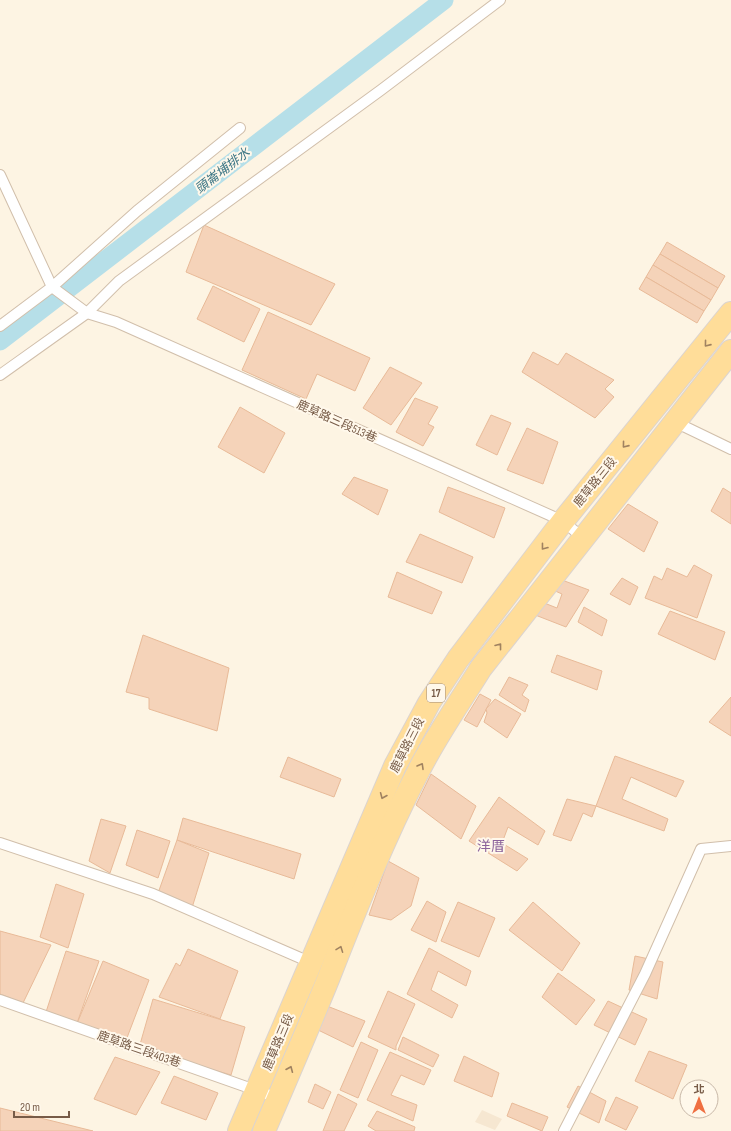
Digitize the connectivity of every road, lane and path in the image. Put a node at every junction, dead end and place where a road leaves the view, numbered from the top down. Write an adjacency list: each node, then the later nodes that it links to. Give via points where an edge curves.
1 (500, 0): 5 (lane, via 119,281)
2 (240, 128): 4 (lane, via 137,211)
3 (0, 175): 4 (lane)
4 (52, 287): 5 (lane, 鹿草路三段513巷); 7 (lane)
5 (87, 313): 9 (lane); 12 (lane, 鹿草路三段513巷, via 116,322)
6 (731, 313): 12 (main road, 鹿草路三段 / 17, one-way to 12)
7 (0, 326)
8 (731, 351): 10 (main road, 鹿草路三段 / 17)
9 (0, 375)
10 (675, 422): 11 (lane); 13 (main road, 鹿草路三段 / 17)
11 (731, 448)
12 (563, 521): 13 (lane, 鹿草路三段513巷); 14 (main road, 鹿草路三段 / 17, one-way to 14)
13 (583, 538): 15 (main road, 鹿草路三段 / 17, one-way to 13)
14 (458, 659): 15 (main road); 16 (main road, 鹿草路三段 / 17)
15 (481, 668): 17 (main road, 鹿草路三段 / 17)
16 (429, 703): 17 (main road); 20 (main road, 鹿草路三段 / 17, one-way to 20, via 395,766)
17 (452, 715): 23 (main road, 鹿草路三段 / 17, one-way to 17, via 386,839 418,771)
18 (0, 843): 20 (lane, via 152,894)
19 (731, 846): 26 (lane, via 701,849 645,974)
20 (312, 963): 22 (main road, 鹿草路三段 / 17)
21 (0, 1000): 22 (lane, 鹿草路三段403巷)
22 (257, 1090): 23 (lane, 鹿草路三段403巷); 24 (main road, 鹿草路三段 / 17)
23 (278, 1098): 25 (main road, 鹿草路三段 / 17)
24 (240, 1131)
25 (264, 1131)
26 (564, 1131)

